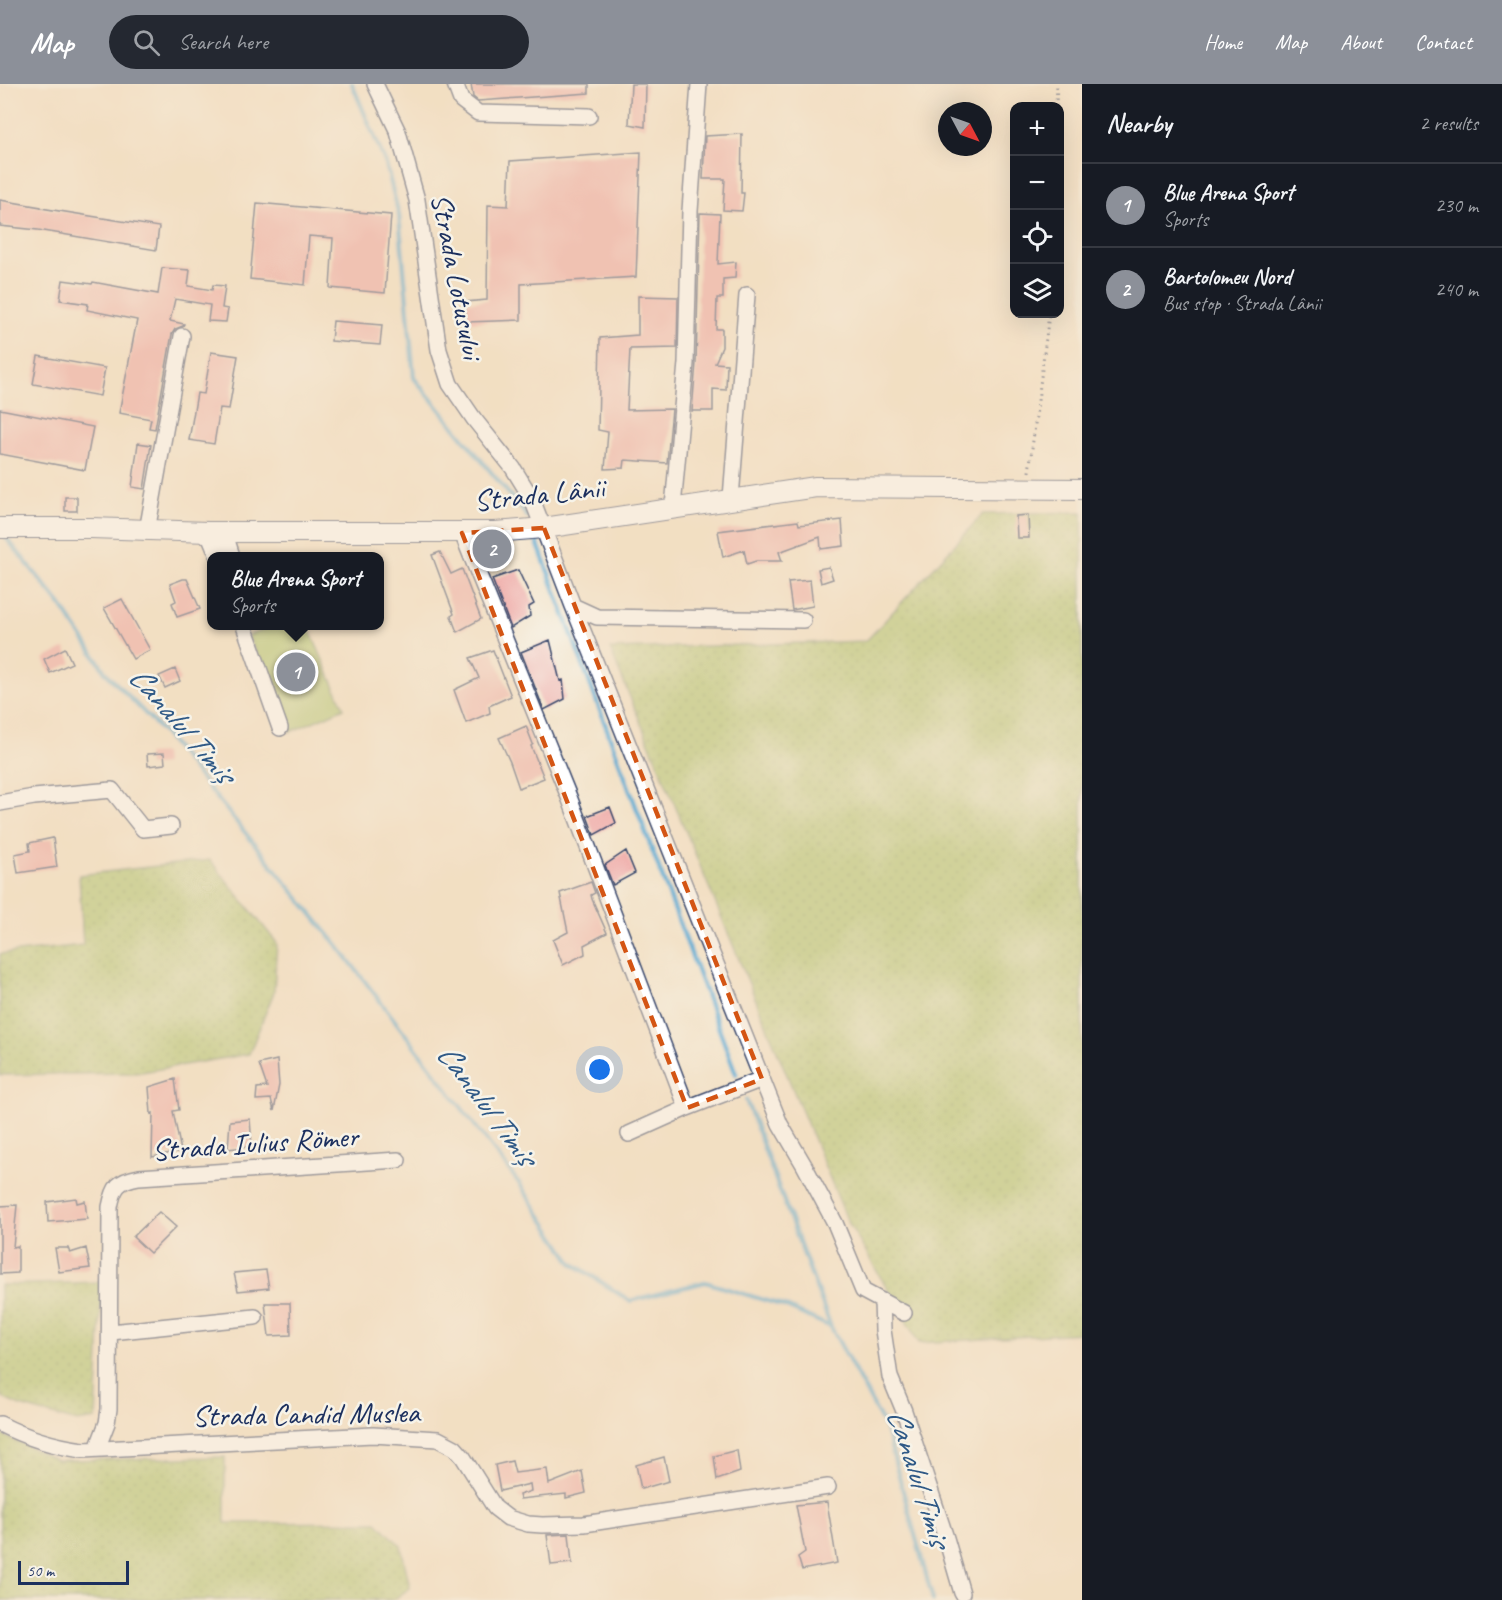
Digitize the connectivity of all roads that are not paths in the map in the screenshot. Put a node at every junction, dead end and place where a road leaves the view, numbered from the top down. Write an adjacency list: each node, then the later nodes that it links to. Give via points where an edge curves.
1 (375, 84): 11 (street, Strada Lotusului, via 398,132 417,200 439,350 450,384 513,468)
2 (455, 84): 4 (street, via 461,100 478,113)
3 (699, 84): 9 (street, via 690,211 686,363)
4 (589, 116)
5 (747, 296): 8 (street)
6 (182, 336): 12 (street)
7 (1082, 489): 8 (main road, Strada Lânii, via 816,487)
8 (731, 498): 9 (main road, Strada Lânii)
9 (673, 507): 11 (main road, Strada Lânii)
10 (0, 528): 12 (main road, Strada Lânii)
11 (544, 528): 14 (main road, Strada Lânii); 17 (street, Strada Lotusului)
12 (147, 531): 13 (main road, Strada Lânii)
13 (216, 531): 14 (main road, Strada Lânii); 15 (street); 16 (street)
14 (462, 533): 24 (street)
15 (218, 552)
16 (229, 552)
17 (573, 606): 18 (street, via 597,617); 23 (street, Strada Lotusului)
18 (803, 620)
19 (245, 630): 20 (street)
20 (280, 728)
21 (0, 803): 22 (street, via 112,790 143,829)
22 (171, 826)
23 (762, 1079): 24 (street); 27 (street, Strada Lotusului, via 780,1124 835,1223 862,1291)
24 (687, 1108): 25 (street)
25 (629, 1134)
26 (398, 1160): 30 (street, Strada Iulius Römer, via 124,1180 112,1195 110,1207)
27 (882, 1301): 28 (street, Strada Lotusului); 34 (street, via 890,1377)
28 (904, 1313)
29 (255, 1317): 30 (street)
30 (111, 1332): 32 (street, via 109,1409)
31 (0, 1424): 32 (street, Strada Candid Muslea, via 53,1446)
32 (97, 1449): 33 (street, Strada Candid Muslea, via 373,1435 438,1439 463,1457 495,1508 508,1518 542,1525 584,1524)
33 (828, 1487)
34 (962, 1593)

